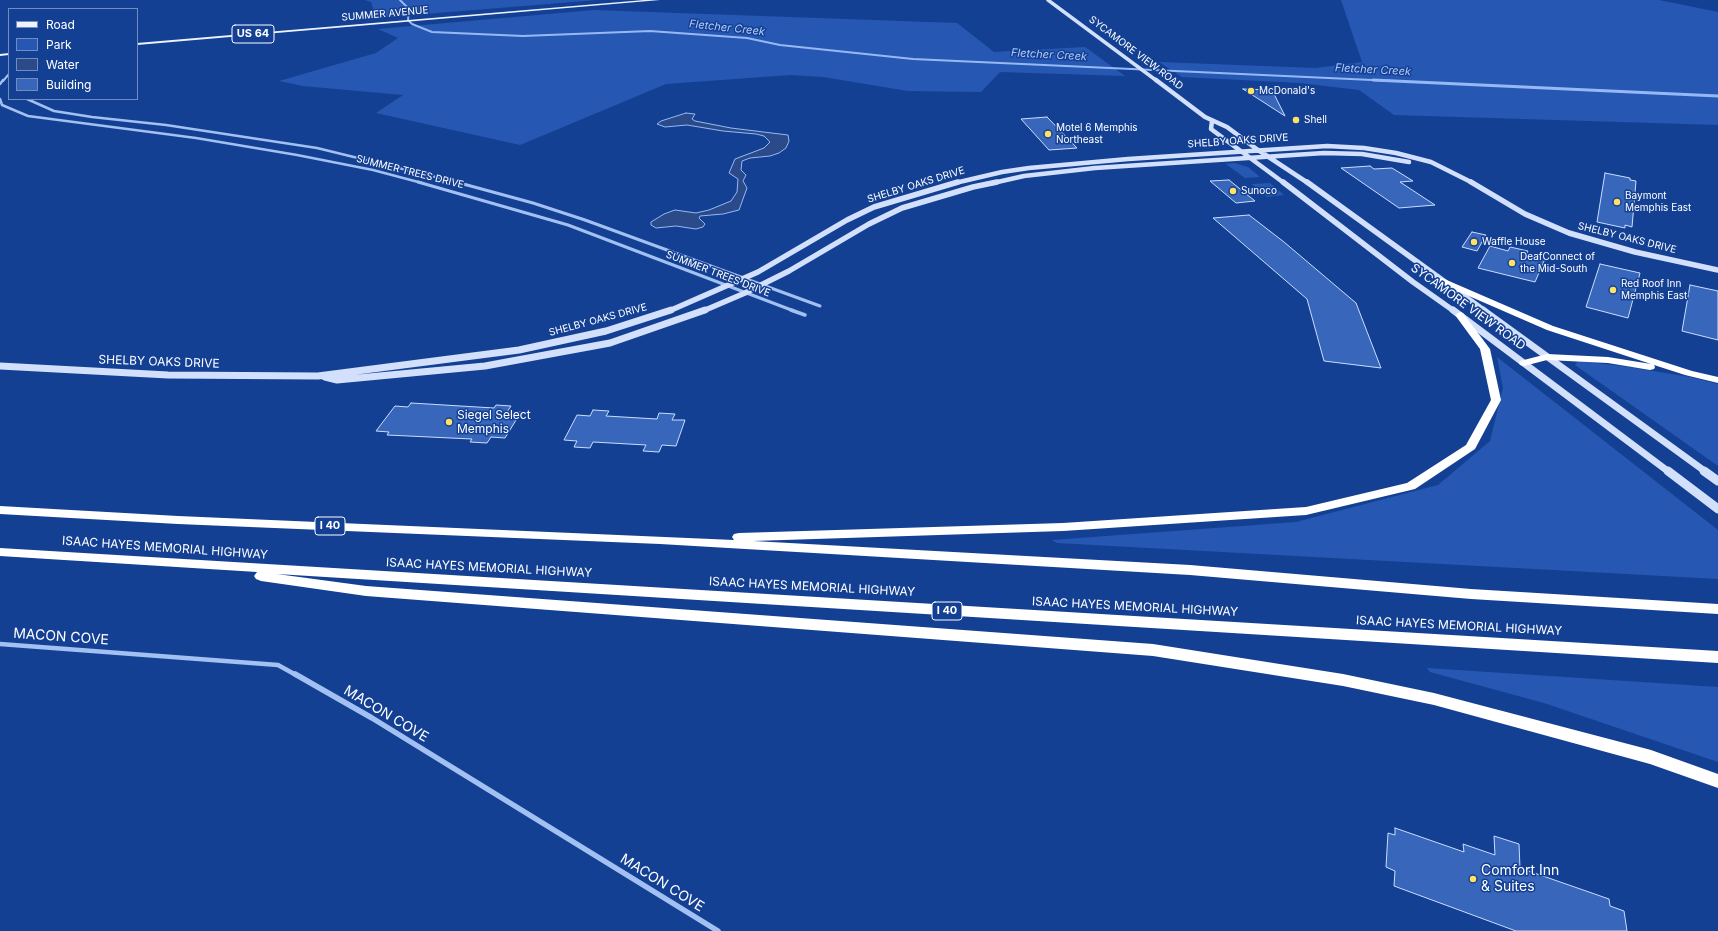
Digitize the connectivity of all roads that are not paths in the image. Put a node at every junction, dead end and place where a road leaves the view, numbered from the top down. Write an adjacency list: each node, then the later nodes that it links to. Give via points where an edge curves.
1 (658, 0): 3 (main road, SUMMER AVENUE / US 64)
2 (1048, 0): 8 (street, SYCAMORE VIEW ROAD)
3 (138, 44)
4 (8, 75): 5 (street)
5 (0, 84)
6 (0, 99): 10 (street, SUMMER TREES DRIVE, via 2,105 28,116)
7 (29, 100): 9 (street, SUMMER TREES DRIVE, via 54,110 92,118)
8 (1212, 121): 11 (street, SYCAMORE VIEW ROAD, via 1227,127); 12 (street, SYCAMORE VIEW ROAD, via 1211,129)
9 (144, 123): 10 (street); 17 (street, SUMMER TREES DRIVE, via 317,148 409,169 541,205)
10 (130, 128): 19 (street, SUMMER TREES DRIVE, via 297,155 436,186 568,225)
11 (1258, 150): 12 (street, SHELBY OAKS DRIVE); 13 (street, SYCAMORE VIEW ROAD); 15 (street, SHELBY OAKS DRIVE, via 1327,146 1364,148 1410,156)
12 (1241, 151): 14 (street, SYCAMORE VIEW ROAD); 17 (street, SHELBY OAKS DRIVE, via 1029,168 957,182 874,207)
13 (1269, 156): 14 (street, SHELBY OAKS DRIVE); 15 (street, SHELBY OAKS DRIVE, via 1362,154 1389,157); 18 (street, SYCAMORE VIEW ROAD)
14 (1250, 158): 20 (street, SHELBY OAKS DRIVE, via 1095,168 1024,176 973,187 902,208 860,229); 24 (street, SYCAMORE VIEW ROAD)
15 (1449, 171): 16 (street, SHELBY OAKS DRIVE, via 1525,214 1568,233 1626,250)
16 (1718, 270)
17 (744, 278): 19 (street, SHELBY OAKS DRIVE); 20 (street, SUMMER TREES DRIVE)
18 (1442, 280): 25 (street, SYCAMORE VIEW ROAD); 28 (highway, via 1550,328)
19 (726, 286): 21 (street, SUMMER TREES DRIVE); 29 (street, SHELBY OAKS DRIVE, via 663,313 627,325 518,350)
20 (762, 286): 21 (street, SHELBY OAKS DRIVE); 22 (street, SUMMER TREES DRIVE)
21 (745, 294): 23 (street, SUMMER TREES DRIVE); 29 (street, SHELBY OAKS DRIVE, via 638,334 576,350 485,366 414,374 337,380)
22 (820, 306)
23 (805, 315)
24 (1460, 315): 26 (street, SYCAMORE VIEW ROAD); 34 (highway, via 1486,349 1496,400 1471,448 1411,486 1306,511 1063,527)
25 (1547, 357): 26 (highway); 28 (highway, via 1608,360); 31 (street, SYCAMORE VIEW ROAD)
26 (1524, 363): 32 (street, SYCAMORE VIEW ROAD)
27 (0, 366): 29 (street, SHELBY OAKS DRIVE, via 168,375)
28 (1689, 373): 30 (highway)
29 (318, 376)
30 (1718, 380)
31 (1718, 481)
32 (1718, 508)
33 (0, 510): 34 (highway, I 40)
34 (660, 540): 37 (highway, I 40, via 1190,570 1470,594)
35 (0, 552): 36 (highway, ISAAC HAYES MEMORIAL HIGHWAY / I 40)
36 (177, 564): 39 (highway, ISAAC HAYES MEMORIAL HIGHWAY / I 40); 40 (highway, via 366,591 1153,650 1343,680 1434,699 1651,757)
37 (1718, 609)
38 (0, 644): 41 (street, MACON COVE, via 278,665 372,718)
39 (1718, 657)
40 (1718, 780)
41 (718, 931)

